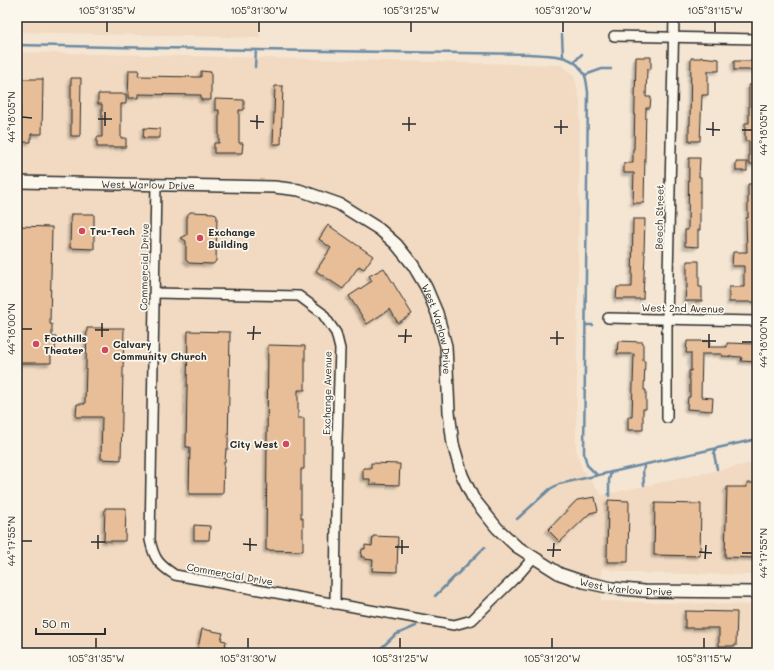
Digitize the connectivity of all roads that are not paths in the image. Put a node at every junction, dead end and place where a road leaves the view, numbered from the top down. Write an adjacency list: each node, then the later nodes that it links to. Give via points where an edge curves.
1 (674, 17): 3 (street, Beech Street)
2 (614, 36): 3 (street)
3 (674, 37): 4 (street); 9 (street, Beech Street)
4 (757, 39)
5 (17, 182): 6 (street, West Warlow Drive)
6 (156, 184): 7 (street, Commercial Drive); 12 (street, West Warlow Drive, via 299,190 339,204 373,225 396,244 413,265 437,313 446,346 453,444 462,475 473,498 497,528)
7 (155, 293): 14 (street, Commercial Drive, via 150,540 153,554 162,566 175,575); 14 (street, Exchange Avenue, via 299,296 322,313 336,333 340,350)
8 (608, 318): 9 (street, West 2nd Avenue)
9 (667, 319): 10 (street, West 2nd Avenue); 11 (street, Beech Street)
10 (757, 321)
11 (667, 418)
12 (533, 558): 13 (street, West Warlow Drive, via 560,574 612,588); 14 (street, Commercial Drive, via 472,620 454,625)
13 (757, 592)
14 (335, 604)

